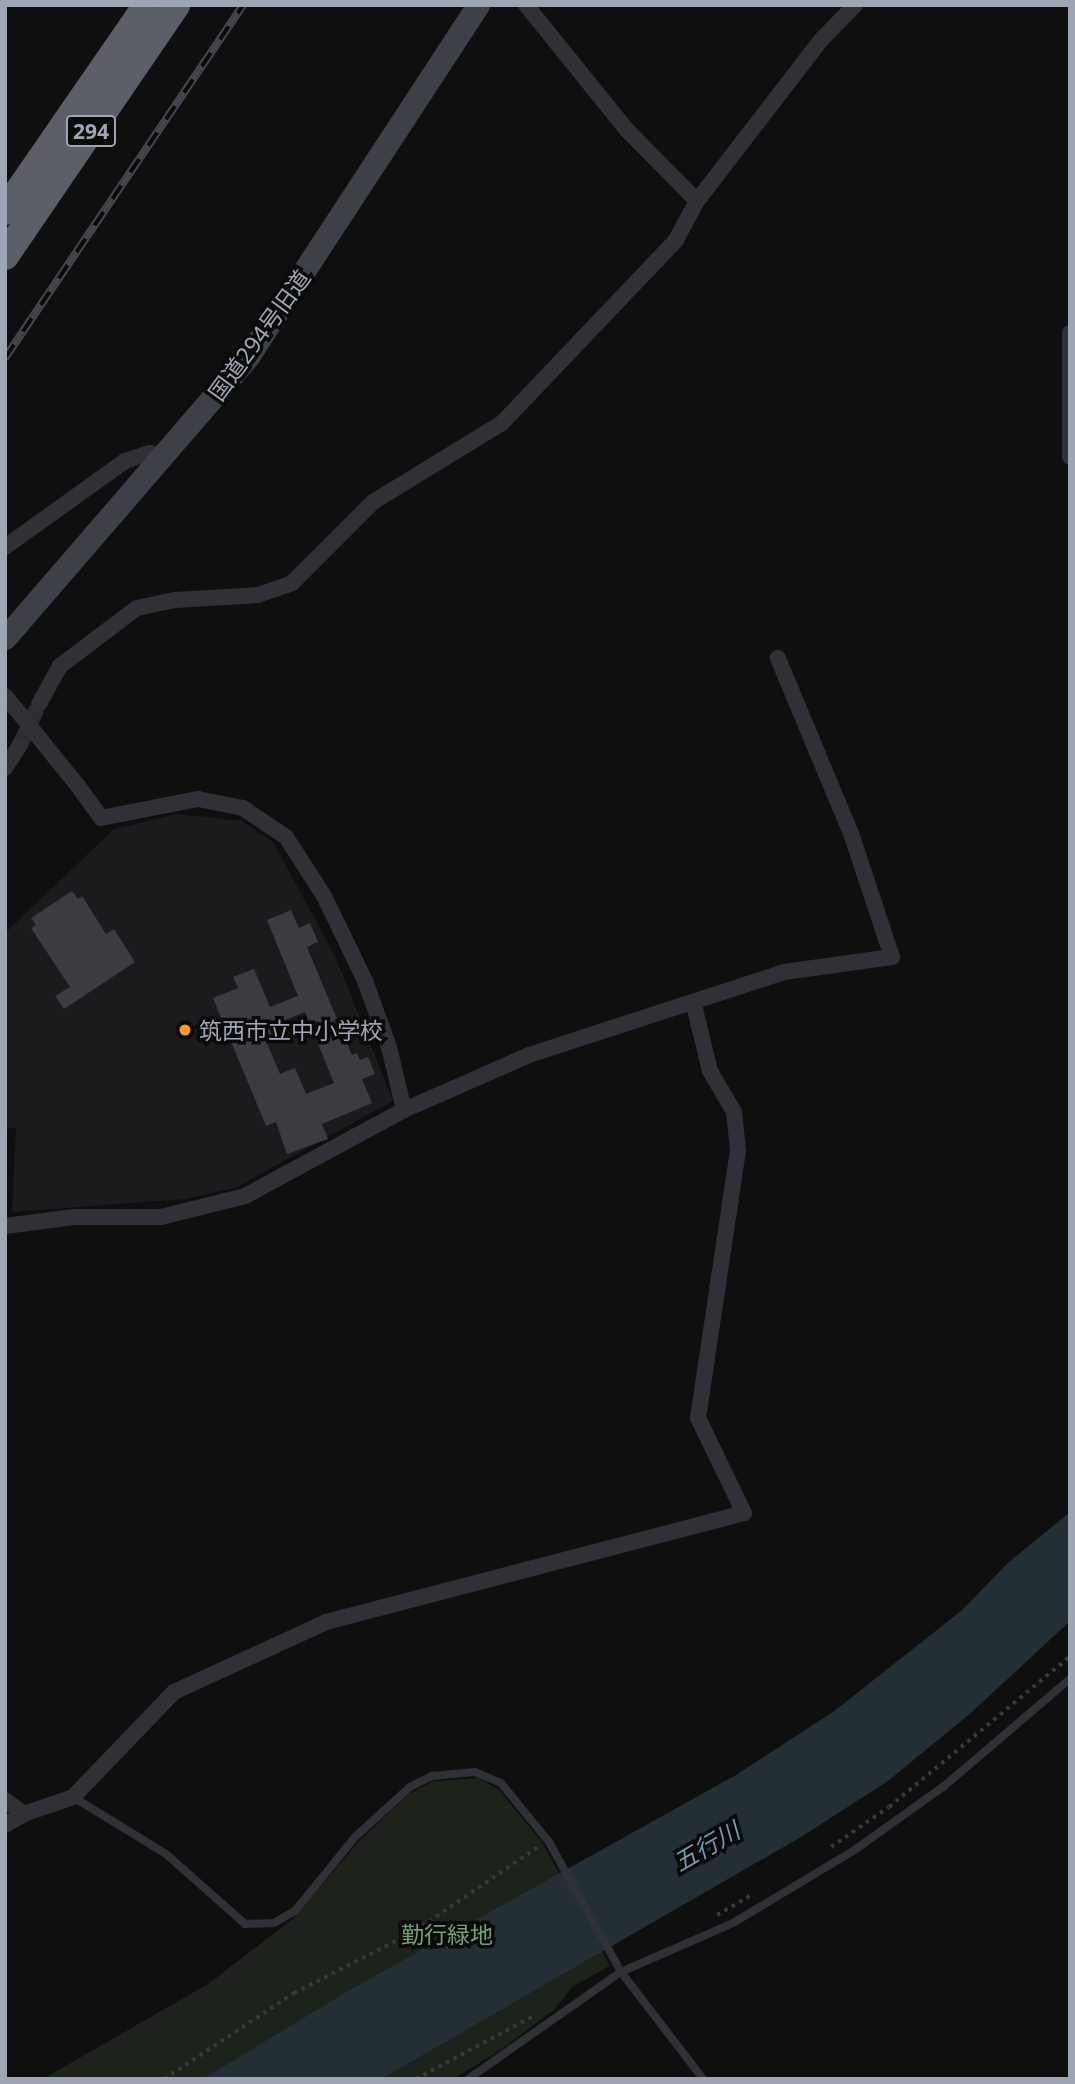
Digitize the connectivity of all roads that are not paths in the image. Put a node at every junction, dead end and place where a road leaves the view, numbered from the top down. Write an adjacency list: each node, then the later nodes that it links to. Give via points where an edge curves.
1 (146, 5): 7 (highway, 294)
2 (176, 5): 8 (highway, 294)
3 (478, 5): 10 (street, 国道294号旧道, via 292,294 242,365)
4 (526, 5): 6 (street, via 626,129)
5 (855, 5): 6 (street, via 821,40)
6 (697, 201): 16 (street, via 676,240 502,423 373,502 292,583 258,595 174,600 137,608 60,666)
7 (5, 211)
8 (5, 256)
9 (1070, 333): 11 (street)
10 (161, 456): 12 (street, via 150,453 125,461); 13 (street, 国道294号旧道)
11 (1070, 457)
12 (5, 547)
13 (5, 638)
14 (778, 658): 19 (street, via 852,836 891,957 784,972)
15 (5, 696): 20 (street, bridge, via 101,818 198,799 243,808 286,837 324,896 365,981 389,1047)
16 (39, 704)
17 (19, 745): 18 (street)
18 (5, 768)
19 (694, 1004): 20 (street, via 529,1055); 23 (street, via 710,1071 734,1112 737,1150 698,1418 744,1513 326,1622 174,1692)
20 (404, 1110): 21 (street, via 245,1196 161,1217 74,1217)
21 (5, 1226)
22 (1070, 1679): 27 (lane, via 943,1787 801,1885 733,1923)
23 (72, 1797): 25 (street); 27 (lane, via 166,1854 245,1924 274,1923 295,1911 386,1807 432,1776 475,1772 501,1783 550,1844)
24 (5, 1800): 25 (street)
25 (23, 1814): 26 (street)
26 (5, 1825)
27 (619, 1968): 28 (lane); 29 (lane)
28 (468, 2079)
29 (704, 2079)

